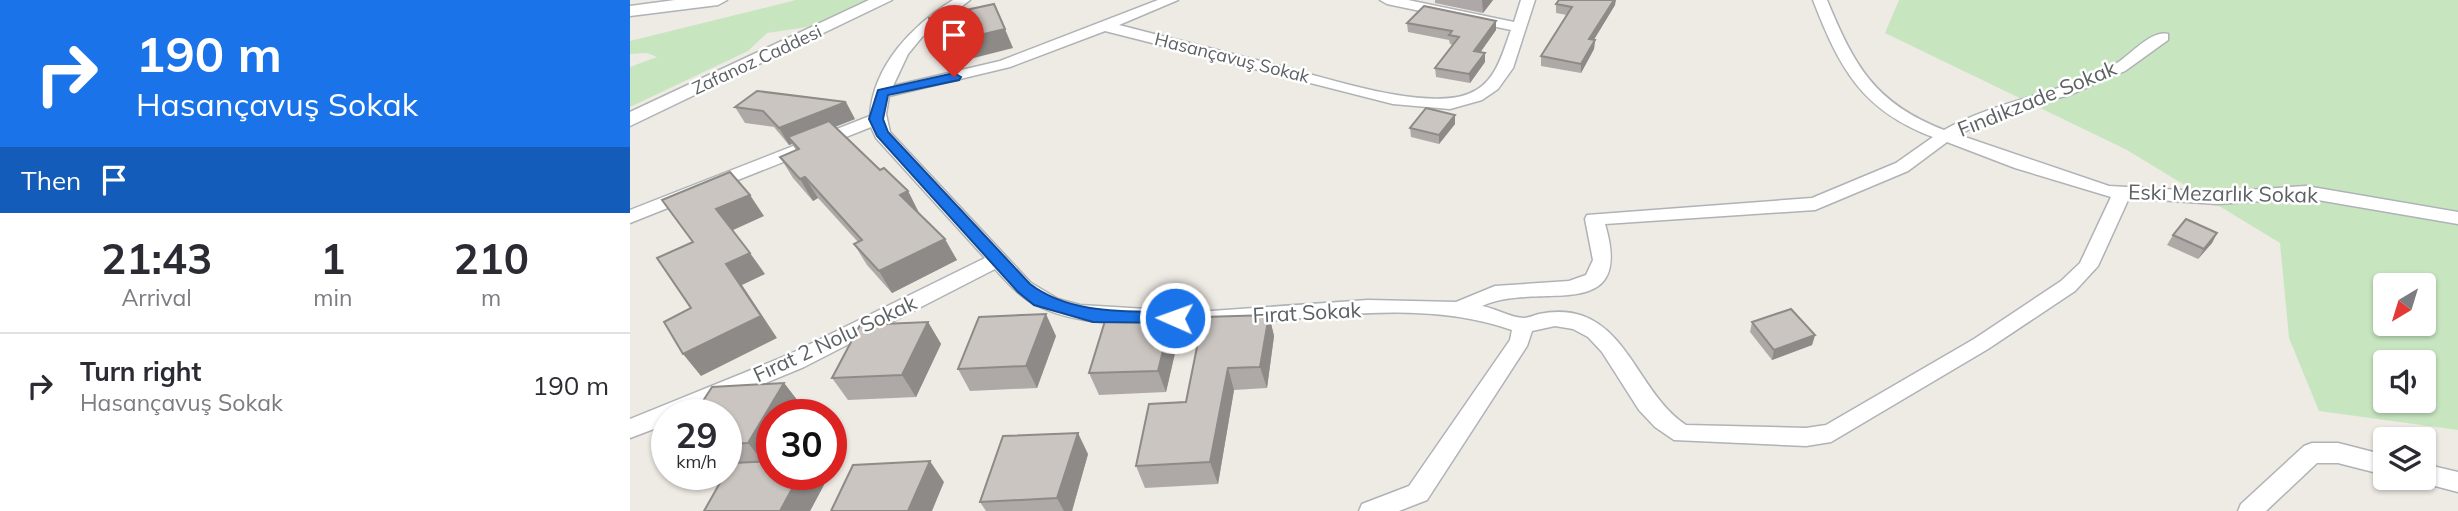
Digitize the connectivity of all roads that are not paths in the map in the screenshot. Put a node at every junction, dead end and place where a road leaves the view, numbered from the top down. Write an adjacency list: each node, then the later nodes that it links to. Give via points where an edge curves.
1 (718, 0): 8 (street)
2 (883, 0): 14 (street, Zafanoz Caddesi)
3 (963, 0): 12 (street, via 918,32 899,52)
4 (1171, 0): 9 (street)
5 (1387, 0): 10 (street)
6 (1528, 0): 10 (street, Hasançavuş Sokak)
7 (1820, 0): 15 (street, Eski Mezarlık Sokak, via 1846,60 1882,101 1920,128)
8 (630, 11)
9 (1104, 26): 10 (street, Hasançavuş Sokak, via 1393,99 1450,104 1492,86 1505,68); 12 (street, via 1005,64)
10 (1519, 27)
11 (2163, 37): 15 (street, Fındıkzade Sokak, via 2120,68 2064,92 1976,119)
12 (882, 93): 13 (street)
13 (876, 119): 17 (street); 19 (street, Fırat Sokak, via 881,134)
14 (630, 120)
15 (1945, 136): 16 (street, Eski Mezarlık Sokak, via 2021,164); 20 (street, via 1902,167 1815,204 1594,219 1603,257 1593,281 1572,289 1491,294)
16 (2122, 192): 18 (street, Eski Mezarlık Sokak, via 2217,198 2305,192); 21 (street, via 2088,266 2068,286 1981,344 1830,433 1806,437 1682,434 1664,425 1641,399 1597,330 1580,321 1555,319)
17 (630, 217)
18 (2458, 218)
19 (998, 259): 20 (street, Fırat Sokak, via 1040,301 1093,316 1203,319 1319,310); 22 (street, Fırat 2 Nolu Sokak, via 796,361)
20 (1455, 311): 21 (street, Fırat Sokak, via 1503,316)
21 (1522, 326): 26 (street, via 1520,341)
22 (630, 429)
23 (2373, 462): 28 (street, via 2338,453 2312,453)
24 (2436, 477): 25 (street)
25 (2458, 482)
26 (1422, 505): 27 (street)
27 (1371, 511)
28 (2250, 511)

